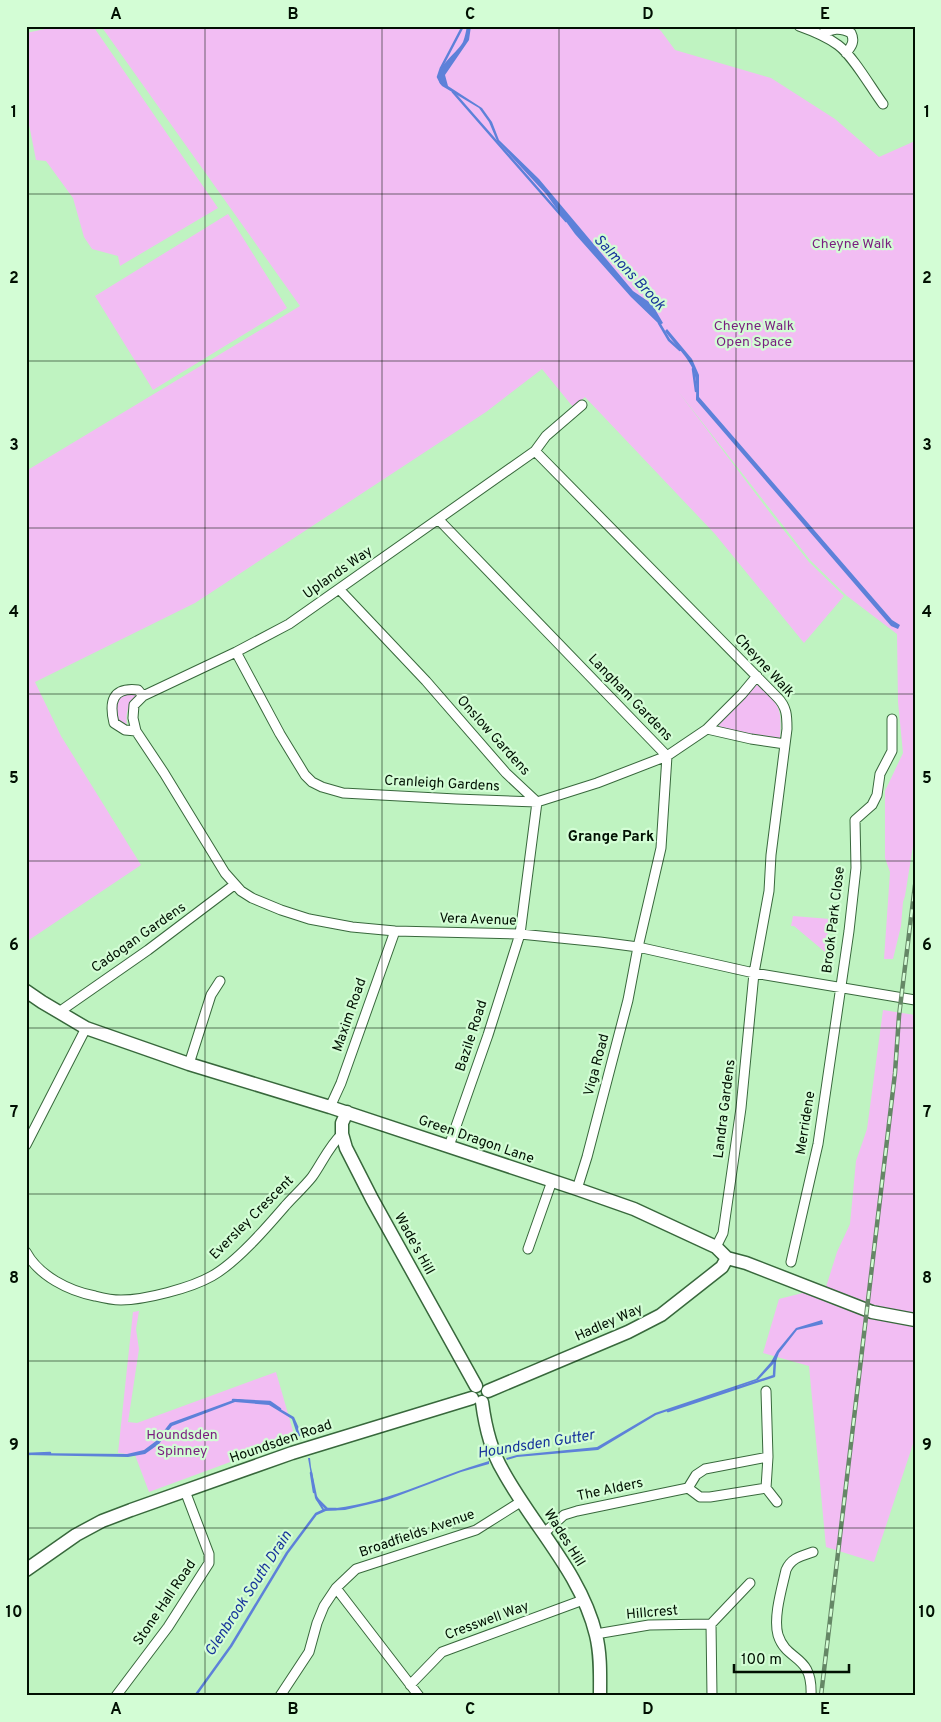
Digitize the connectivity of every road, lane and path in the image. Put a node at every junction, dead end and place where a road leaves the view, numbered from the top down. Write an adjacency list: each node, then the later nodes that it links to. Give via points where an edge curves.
1 (799, 26): 2 (street)
2 (821, 34): 3 (street); 3 (street, via 843,28 851,33 852,47)
3 (846, 53): 4 (street)
4 (883, 104)
5 (582, 405): 6 (street, Uplands Way, via 546,436)
6 (535, 451): 7 (street, Uplands Way); 10 (street, Cheyne Walk)
7 (439, 520): 8 (street, Uplands Way); 16 (street, Langham Gardens)
8 (339, 589): 9 (street, Uplands Way, via 289,624); 17 (street, Onslow Gardens, via 426,681 506,774)
9 (236, 652): 11 (street, Uplands Way); 17 (street, Cranleigh Gardens, via 305,775 322,788 343,793)
10 (757, 676): 13 (street, Cranleigh Gardens); 15 (street, Cheyne Walk, via 784,704 787,714)
11 (143, 696): 14 (street, via 134,705); 14 (street, via 138,690 121,691 114,697 111,708 114,723 125,730)
12 (892, 720): 24 (street, Brook Park Close, via 892,751 880,774 877,795 872,805 855,820 856,868)
13 (707, 729): 15 (street); 16 (street, Cranleigh Gardens)
14 (136, 731): 18 (street, Vera Avenue)
15 (785, 744): 22 (street, Cheyne Walk, via 769,891)
16 (667, 756): 17 (street, Cranleigh Gardens); 21 (street, Langham Gardens, via 661,848)
17 (538, 802): 20 (street)
18 (234, 885): 19 (street, Vera Avenue, via 252,898 309,919); 27 (street, Cadogan Gardens)
19 (395, 931): 20 (street, Vera Avenue); 30 (street, Maxim Road)
20 (520, 934): 21 (street, Vera Avenue); 34 (street, Bazile Road)
21 (638, 947): 22 (street, Vera Avenue); 36 (street, Viga Road, via 628,1000)
22 (754, 973): 24 (street, Vera Avenue); 37 (street, Landra Gardens, via 741,1108 723,1234)
23 (220, 981): 29 (street, via 211,995)
24 (840, 987): 26 (street, Vera Avenue); 41 (street, Merridene, via 818,1144)
25 (26, 991): 27 (street, Green Dragon Lane)
26 (911, 999)
27 (59, 1012): 28 (street, Green Dragon Lane)
28 (86, 1028): 29 (street, Green Dragon Lane); 33 (street)
29 (189, 1064): 30 (street, Green Dragon Lane)
30 (330, 1107): 31 (street, Green Dragon Lane)
31 (347, 1112): 32 (street); 34 (street, Green Dragon Lane)
32 (342, 1134): 39 (street, Eversley Crescent, via 312,1178 269,1224 226,1266 200,1282 139,1298 105,1298 88,1295 53,1280); 44 (street, Wade's Hill, via 372,1199)
33 (26, 1145)
34 (449, 1146): 35 (street, Green Dragon Lane)
35 (552, 1181): 36 (street, Green Dragon Lane); 38 (street)
36 (577, 1189): 37 (street, Green Dragon Lane, via 634,1209)
37 (716, 1247): 40 (street, Green Dragon Lane)
38 (528, 1249)
39 (26, 1252)
40 (727, 1258): 42 (street, Green Dragon Lane, via 872,1312); 44 (street, Hadley Way, via 722,1267 661,1315)
41 (791, 1262)
42 (915, 1320)
43 (766, 1391): 45 (street)
44 (479, 1394): 48 (street, Houndsden Road); 49 (street, Wades Hill, via 495,1455)
45 (768, 1457): 46 (street, via 705,1469 696,1475); 47 (street)
46 (688, 1488): 47 (street, via 700,1497); 51 (street, The Alders, via 564,1515)
47 (766, 1488): 50 (street)
48 (185, 1491): 53 (street, Houndsden Road, via 102,1521); 60 (street, Stone Hall Road, via 209,1554 209,1563 168,1626)
49 (522, 1501): 51 (street, Wades Hill); 55 (street, Broadfields Avenue, via 476,1530 356,1569)
50 (776, 1502)
51 (544, 1533): 56 (street, Wades Hill)
52 (813, 1552): 65 (street, via 789,1563 776,1621 782,1643 810,1674)
53 (26, 1570)
54 (750, 1583): 57 (street)
55 (336, 1588): 59 (street); 61 (street, Broadfields Avenue, via 324,1606 308,1652)
56 (583, 1600): 58 (street, Wades Hill); 59 (street, Cresswell Way, via 442,1652)
57 (712, 1624): 58 (street, Hillcrest, via 650,1625); 64 (street)
58 (596, 1634): 63 (street, Wades Hill)
59 (410, 1684): 62 (street)
60 (116, 1696)
61 (280, 1696)
62 (419, 1696)
63 (600, 1696)
64 (712, 1696)
65 (810, 1696)

